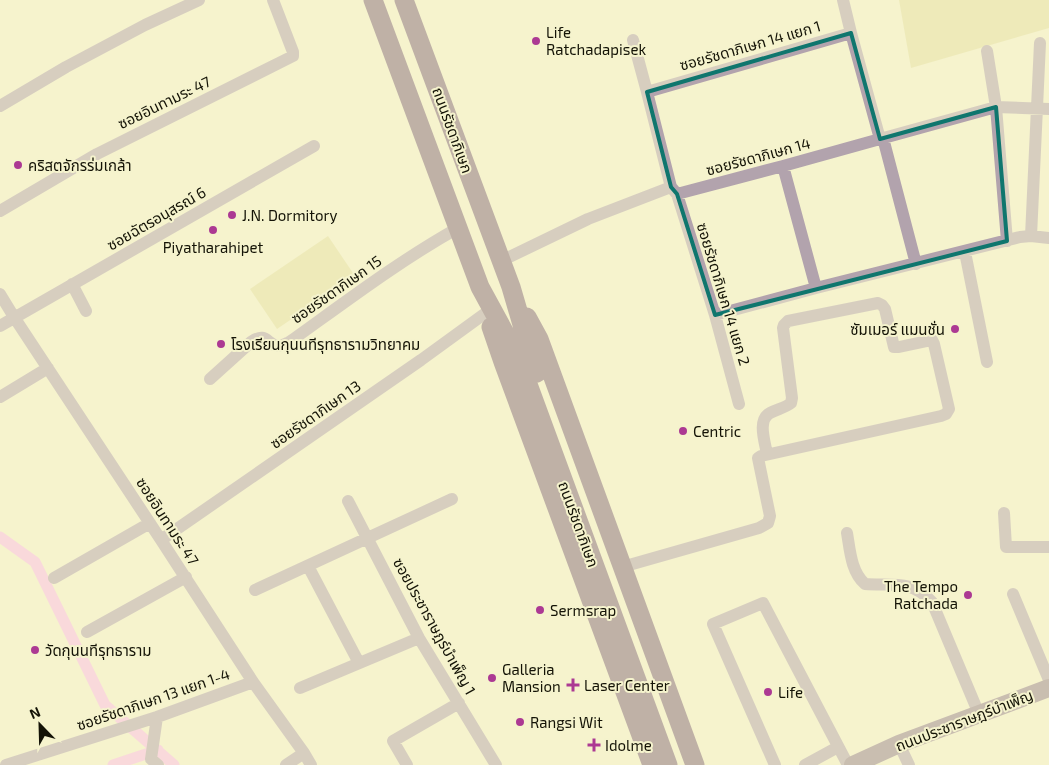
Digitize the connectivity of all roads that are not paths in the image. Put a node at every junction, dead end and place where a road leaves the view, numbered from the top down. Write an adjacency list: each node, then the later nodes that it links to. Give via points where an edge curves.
1 (200, 0): 11 (street, via 145,25)
2 (274, 0): 18 (street, ซอยอินทามระ 47, via 292,56 97,154)
3 (373, 0): 19 (main road, ถนนรัชดาภิเษก)
4 (404, 0): 24 (main road, ถนนรัชดาภิเษก)
5 (843, 0): 6 (street)
6 (850, 33): 10 (street, ซอยรัชดาภิเษก 14 แยก 1); 14 (street)
7 (633, 40): 10 (street)
8 (1040, 43): 13 (street)
9 (986, 51): 12 (street)
10 (647, 92): 17 (street)
11 (0, 106)
12 (996, 107): 13 (street, ซอยรัชดาภิเษก 14); 14 (street, ซอยรัชดาภิเษก 14); 22 (street)
13 (1042, 109): 20 (street)
14 (882, 138): 16 (street, ซอยรัชดาภิเษก 14); 25 (street)
15 (314, 146): 26 (street, ซอยฉัตรอนุสรณ์ 6)
16 (784, 166): 17 (street, ซอยรัชดาภิเษก 14); 29 (street)
17 (674, 190): 24 (street, ซอยรัชดาภิเษก 14, via 588,219); 33 (street, ซอยรัชดาภิเษก 14 แยก 2)
18 (0, 211)
19 (458, 228): 27 (main road, ถนนรัชดาภิเษก); 38 (street, ซอยรัชดาภิเษก 15, via 364,288 288,343 280,346 258,337)
20 (1031, 236): 21 (street); 22 (street)
21 (1049, 238)
22 (1007, 241): 23 (street)
23 (966, 252): 25 (street); 36 (street)
24 (502, 261): 28 (main road, ถนนรัชดาภิเษก)
25 (916, 264): 29 (street)
26 (72, 284): 31 (street); 34 (street, ซอยฉัตรอนุสรณ์ 6)
27 (480, 287): 32 (main road, ถนนรัชดาภิเษก); 77 (main road, ถนนรัชดาภิเษก, via 518,357)
28 (511, 288): 52 (main road, ถนนรัชดาภิเษก, via 539,339); 78 (main road, ถนนรัชดาภิเษก, via 530,352)
29 (816, 288): 33 (street)
30 (0, 294): 34 (street, ซอยอินทามระ 47)
31 (86, 311)
32 (486, 312): 48 (street, ซอยรัชดาภิเษก 13); 76 (main road, ถนนรัชดาภิเษก)
33 (715, 316): 40 (street, ซอยรัชดาภิเษก 14 แยก 2)
34 (14, 317): 35 (street, ซอยฉัตรอนุสรณ์ 6); 37 (street, ซอยอินทามระ 47)
35 (0, 326)
36 (987, 362)
37 (48, 368): 39 (street); 45 (street, ซอยอินทามระ 47)
38 (210, 379)
39 (0, 397)
40 (739, 404)
41 (767, 454): 41 (street, via 762,424 768,414 788,405 792,398 783,328 788,321 878,303 885,309 894,347 932,340 949,409 946,414); 52 (street, via 758,458 770,516 768,523)
42 (452, 499): 47 (street)
43 (348, 501): 47 (street, ซอยประชาราษฎร์บำเพ็ญ 1)
44 (1004, 513): 50 (street, via 1006,547)
45 (150, 523): 48 (street, ซอยอินทามระ 47); 54 (street)
46 (847, 532): 65 (street, via 859,580 865,584 906,586 932,602)
47 (368, 538): 51 (street); 58 (street, ซอยประชาราษฎร์บำเพ็ญ 1)
48 (161, 540): 53 (street, ซอยอินทามระ 47)
49 (1049, 542): 50 (street)
50 (1049, 547)
51 (308, 566): 55 (street); 59 (street)
52 (622, 567): 79 (main road, ถนนรัชดาภิเษก)
53 (186, 577): 57 (street); 61 (street, ซอยอินทามระ 47)
54 (54, 578)
55 (255, 590)
56 (1013, 594): 60 (street)
57 (87, 632)
58 (419, 638): 59 (street); 64 (street, ซอยประชาราษฎร์บำเพ็ญ 1)
59 (359, 663): 62 (street)
60 (1049, 680)
61 (253, 682): 66 (street, ซอยรัชดาภิเษก 13 แยก 1-4); 69 (street, ซอยอินทามระ 47)
62 (300, 688)
63 (1049, 688): 65 (main road, ถนนประชาราษฎร์บำเพ็ญ)
64 (459, 703): 74 (street, via 393,741); 75 (street, ซอยประชาราษฎร์บำเพ็ญ 1)
65 (979, 714): 67 (main road, ถนนประชาราษฎร์บำเพ็ญ)
66 (151, 719): 70 (street); 71 (street, ซอยรัชดาภิเษก 13 แยก 1-4)
67 (900, 744): 83 (main road, ถนนประชาราษฎร์บำเพ็ญ); 84 (street)
68 (838, 747): 80 (street, via 763,603 713,624); 81 (street); 82 (street)
69 (304, 753): 72 (street); 73 (street, ซอยอินทามระ 47)
70 (154, 762)
71 (6, 765)
72 (286, 765)
73 (311, 765)
74 (407, 765)
75 (496, 765)
76 (652, 765)
77 (668, 765)
78 (682, 765)
79 (695, 765)
80 (776, 765)
81 (804, 765)
82 (848, 765)
83 (853, 765)
84 (909, 765)

